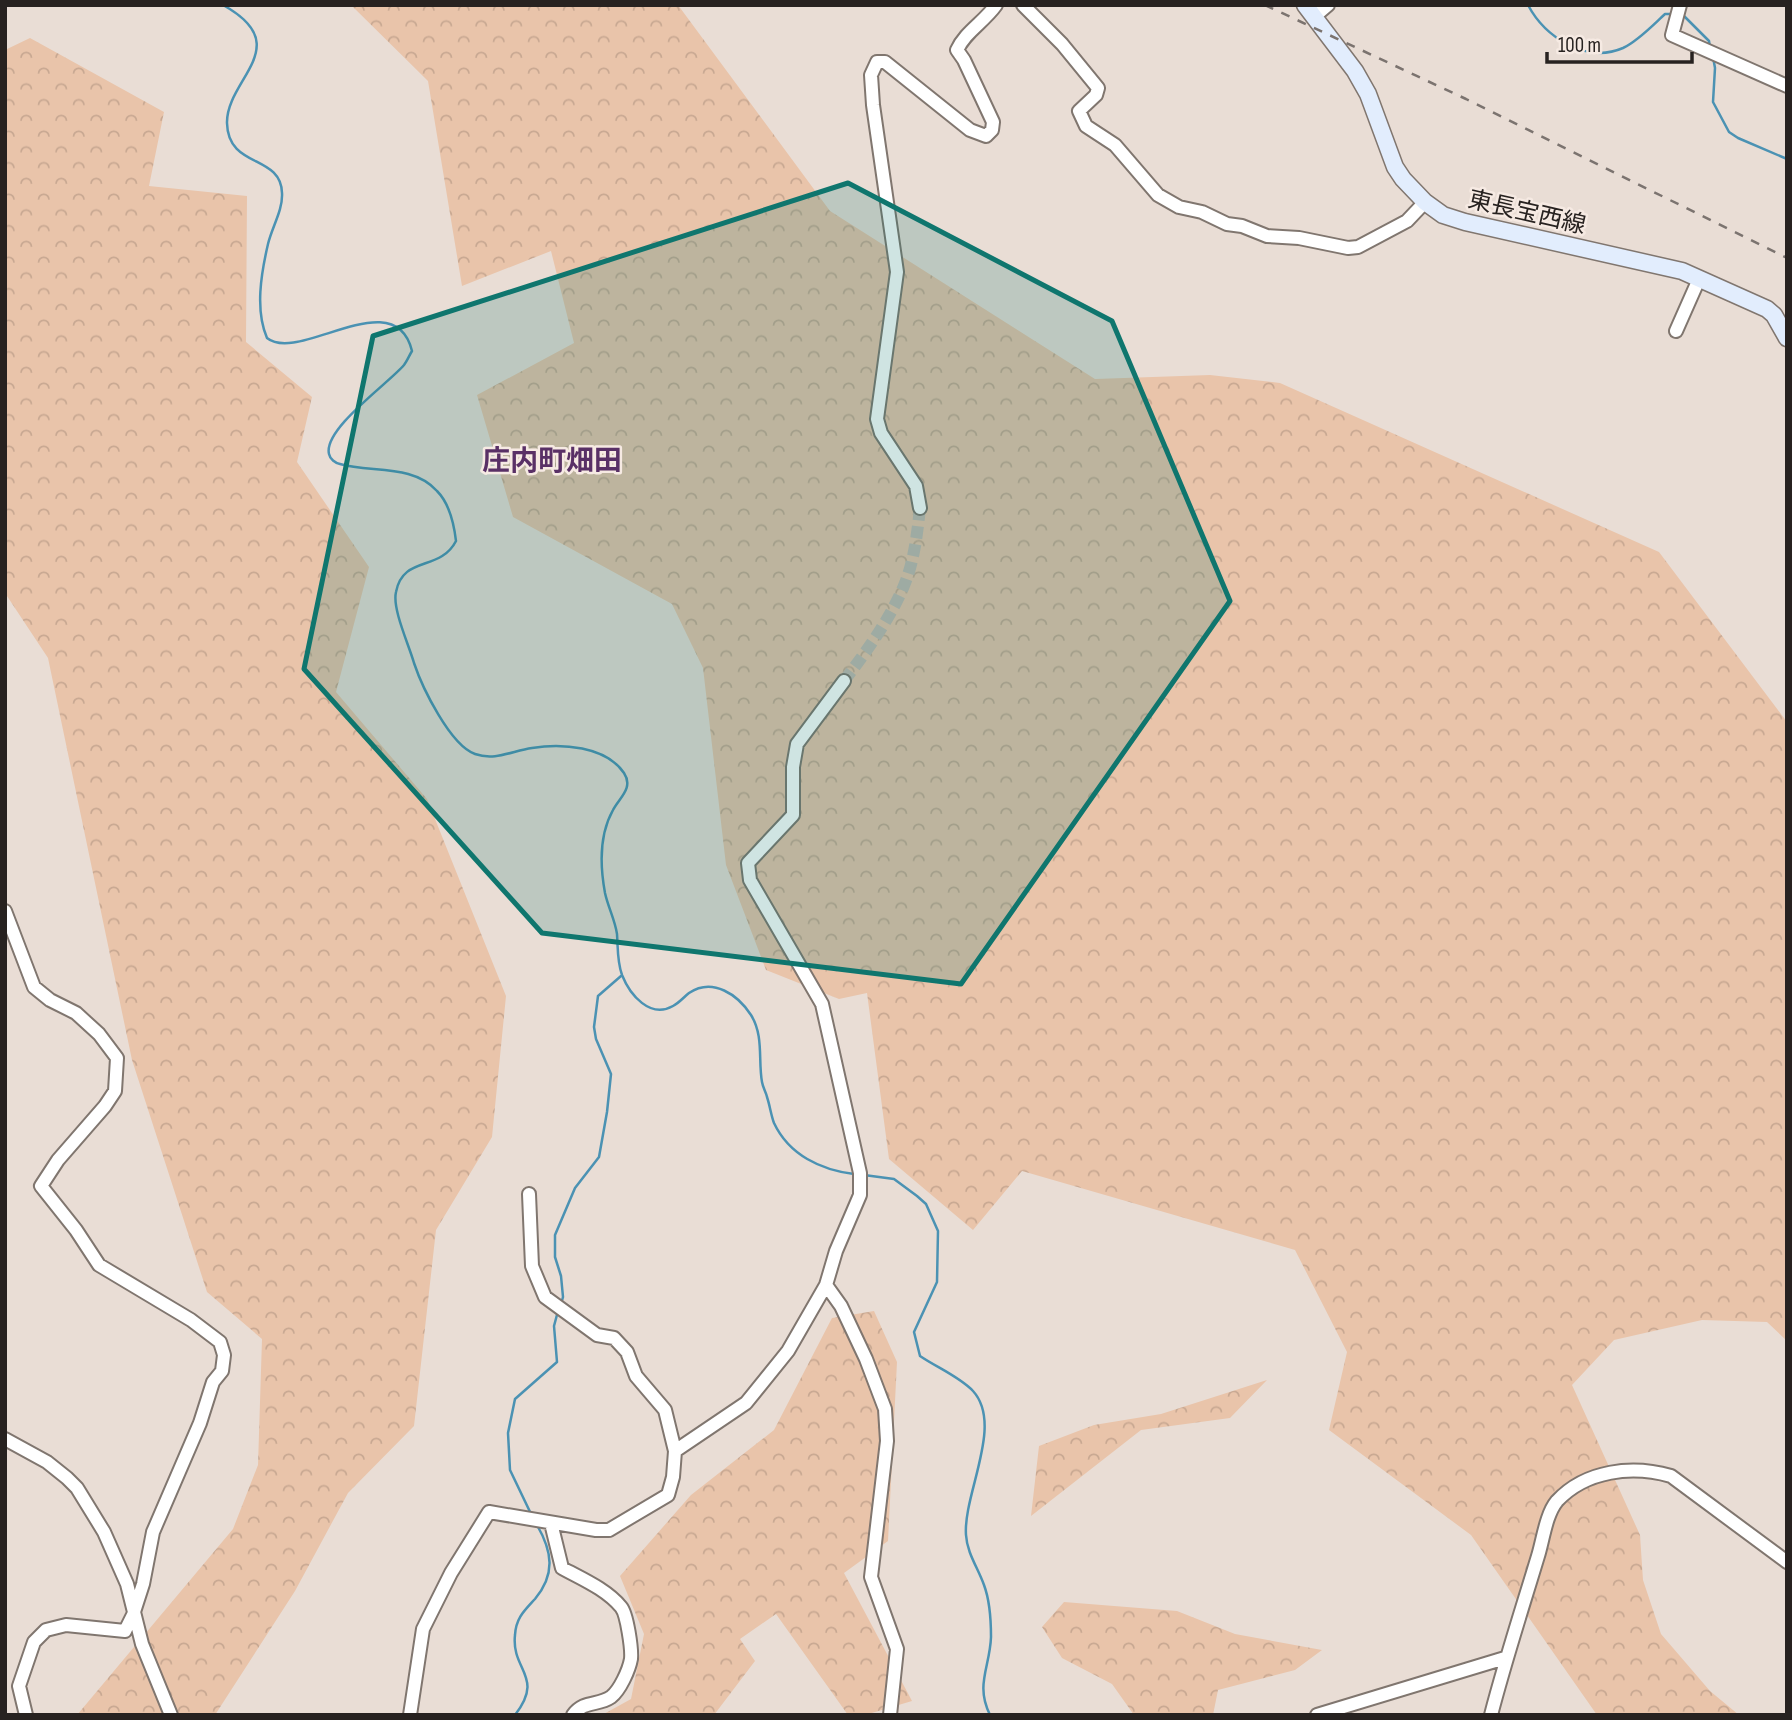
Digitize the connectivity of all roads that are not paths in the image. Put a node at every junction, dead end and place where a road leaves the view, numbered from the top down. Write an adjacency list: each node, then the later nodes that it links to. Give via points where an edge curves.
1 (996, 5): 11 (street, via 957,50 993,122 986,136 970,130 885,62 877,62 871,75 897,272 877,419 881,433 916,486)
2 (1023, 5): 7 (street, via 1098,88 1079,111 1086,126 1115,145 1158,195 1179,207 1267,236 1348,248 1394,229)
3 (1328, 5): 5 (street)
4 (1680, 5): 6 (street, via 1672,35)
5 (1310, 11): 7 (main road, 東長宝西線, via 1368,94 1395,167)
6 (1787, 86)
7 (1425, 202): 8 (main road, 東長宝西線, via 1443,215 1465,222 1682,271)
8 (1699, 279): 9 (street); 10 (main road, 東長宝西線, via 1767,309)
9 (1676, 331)
10 (1787, 338)
11 (920, 508)
12 (844, 681): 15 (street, via 797,744 793,814 748,863 750,880 822,1004 860,1173 860,1195)
13 (5, 911): 20 (street, via 34,987 76,1013 117,1058 115,1091 41,1186 99,1265 191,1320 219,1342 224,1355 222,1371 213,1382 153,1532)
14 (529, 1195): 17 (street, via 531,1266 545,1297 597,1335 614,1338 627,1352 636,1376 665,1410)
15 (825, 1285): 17 (street, via 788,1351 746,1404); 26 (street, via 841,1306 885,1409 887,1441 871,1577 897,1648)
16 (5, 1439): 20 (street, via 47,1462 76,1488 104,1532 127,1584)
17 (675, 1451): 18 (street, via 668,1495 640,1512 609,1530)
18 (551, 1523): 24 (street, via 489,1512 423,1629); 25 (street, via 562,1568 596,1587 625,1614 631,1658 610,1698 579,1707)
19 (1787, 1562): 21 (street, via 1671,1476 1651,1470 1610,1472 1576,1485 1555,1503)
20 (133, 1615): 22 (street, via 125,1631 66,1625 46,1630 34,1642 19,1686); 23 (street)
21 (1505, 1658): 27 (street); 28 (street)
22 (26, 1715)
23 (171, 1715)
24 (410, 1715)
25 (573, 1715)
26 (890, 1715)
27 (1317, 1715)
28 (1491, 1715)

